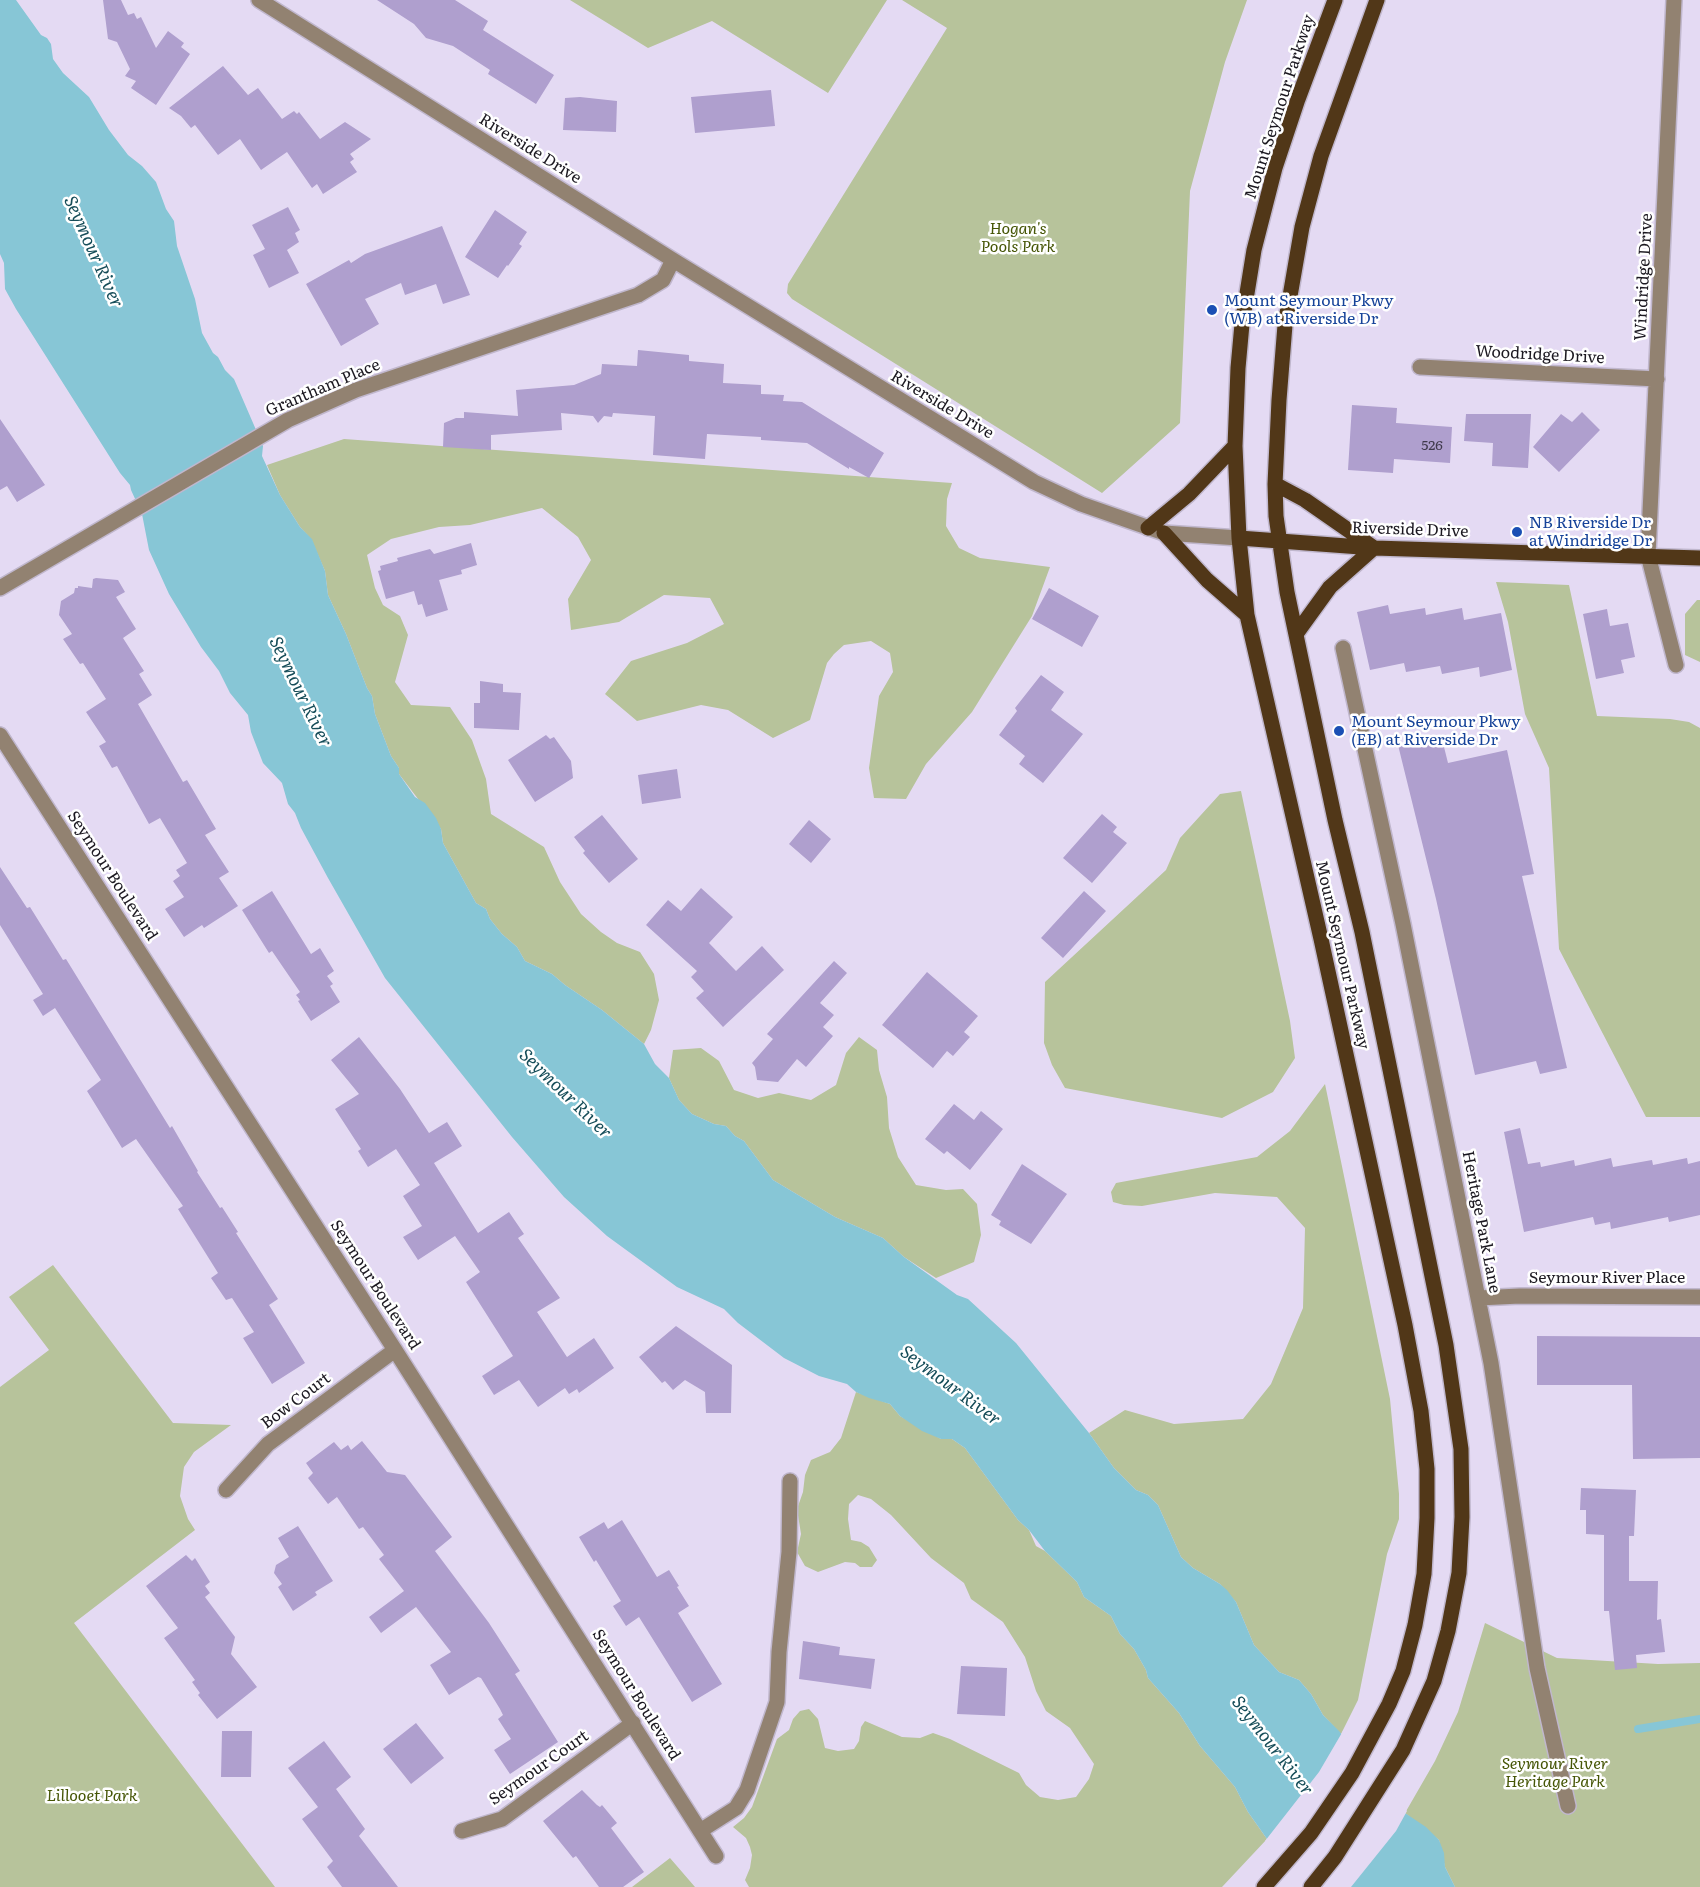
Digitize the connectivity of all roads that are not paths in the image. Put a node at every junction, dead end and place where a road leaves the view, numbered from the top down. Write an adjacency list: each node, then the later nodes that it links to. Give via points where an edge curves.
1 (259, 0): 5 (street, Riverside Drive)
2 (1335, 0): 8 (main road, Mount Seymour Parkway, via 1275,168 1254,250 1242,324)
3 (1377, 0): 9 (main road, Mount Seymour Parkway, via 1321,156 1302,227 1285,325)
4 (1674, 0): 7 (street, Windridge Drive)
5 (673, 260): 10 (street, Riverside Drive, via 1034,482); 17 (street, Grantham Place, via 663,280 638,295 356,390 275,427)
6 (1420, 367): 7 (street, Woodridge Drive)
7 (1657, 379): 15 (street, Windridge Drive)
8 (1235, 446): 10 (main road, via 1189,494); 12 (main road, Mount Seymour Parkway)
9 (1275, 484): 13 (main road, Mount Seymour Parkway); 14 (main road)
10 (1148, 528): 11 (street, Riverside Drive)
11 (1164, 533): 12 (street, Riverside Drive); 18 (main road, via 1207,580)
12 (1239, 538): 13 (main road, Riverside Drive); 18 (main road, Mount Seymour Parkway)
13 (1279, 541): 14 (main road, Riverside Drive); 19 (main road, Mount Seymour Parkway)
14 (1374, 548): 15 (main road, Riverside Drive); 19 (main road, via 1330,587)
15 (1648, 555): 16 (main road, Riverside Drive); 21 (street, Windridge Drive)
16 (1700, 558)
17 (0, 588)
18 (1247, 615): 33 (main road, Mount Seymour Parkway, via 1405,1325 1427,1469 1424,1574 1403,1671 1352,1773 1311,1833)
19 (1296, 634): 34 (main road, Mount Seymour Parkway, via 1362,932 1446,1345 1461,1449 1462,1517 1460,1573 1434,1681 1403,1750 1335,1857)
20 (1343, 648): 24 (street, Heritage Park Lane)
21 (1676, 665)
22 (0, 735): 25 (street, Seymour Boulevard)
23 (1700, 1297): 24 (street, Seymour River Place)
24 (1478, 1298): 29 (street, Heritage Park Lane, via 1537,1668)
25 (395, 1350): 27 (street, Bow Court, via 268,1444); 28 (street, Seymour Boulevard)
26 (790, 1481): 31 (street, via 789,1552 777,1702 747,1790 736,1808)
27 (225, 1490)
28 (633, 1724): 30 (street, Seymour Court, via 502,1819); 31 (street, Seymour Boulevard)
29 (1568, 1806)
30 (462, 1831)
31 (700, 1831): 32 (street, Seymour Boulevard)
32 (716, 1856)
33 (1264, 1887)
34 (1311, 1887)

